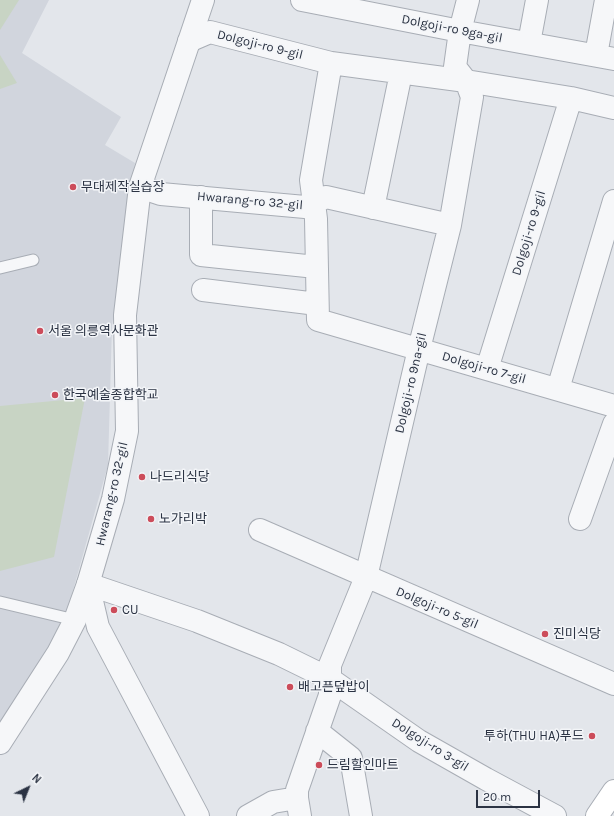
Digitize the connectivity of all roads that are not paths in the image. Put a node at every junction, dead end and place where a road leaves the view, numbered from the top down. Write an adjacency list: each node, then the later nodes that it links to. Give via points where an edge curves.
1 (203, 0): 8 (street, Hwarang-ro 32-gil)
2 (468, 0): 7 (street, Dolgoji-ro 9na-gil)
3 (537, 0): 9 (street)
4 (606, 0): 10 (street, Dolgoji-ro 9ga-gil)
5 (309, 1): 6 (street, Dolgoji-ro 9ga-gil)
6 (376, 7): 7 (street, Dolgoji-ro 9ga-gil)
7 (460, 31): 9 (street, Dolgoji-ro 9ga-gil); 13 (street, Dolgoji-ro 9na-gil, via 455,67)
8 (189, 41): 11 (street, Dolgoji-ro 9-gil, via 210,32); 16 (street, Hwarang-ro 32-gil)
9 (529, 43): 10 (street, Dolgoji-ro 9ga-gil)
10 (605, 57)
11 (331, 63): 12 (street, Dolgoji-ro 9-gil); 19 (street, via 311,180)
12 (401, 73): 13 (street, Dolgoji-ro 9-gil); 20 (street)
13 (466, 81): 14 (street, Dolgoji-ro 9-gil); 21 (street, Dolgoji-ro 9na-gil, via 472,97)
14 (571, 98): 15 (street, Dolgoji-ro 9-gil); 28 (street, Dolgoji-ro 9-gil)
15 (614, 108)
16 (140, 188): 17 (street, Hwarang-ro 32-gil, via 161,194); 35 (street, Hwarang-ro 32-gil, via 125,315 126,432 113,499)
17 (201, 197): 19 (street, Hwarang-ro 32-gil, via 305,207); 23 (street, via 201,255)
18 (614, 201): 29 (street)
19 (314, 204): 20 (street, Hwarang-ro 32-gil, via 326,197); 23 (street)
20 (373, 208): 21 (street, Hwarang-ro 32-gil)
21 (450, 225): 27 (street, Dolgoji-ro 9na-gil)
22 (33, 260): 24 (lane)
23 (316, 267): 26 (street)
24 (0, 268)
25 (204, 290): 26 (street)
26 (318, 304): 27 (street, Dolgoji-ro 7-gil, via 318,320)
27 (419, 349): 28 (street, Dolgoji-ro 7-gil); 34 (street, Dolgoji-ro 9na-gil)
28 (487, 369): 29 (street, Dolgoji-ro 7-gil)
29 (558, 389): 30 (street, Dolgoji-ro 7-gil)
30 (614, 406)
31 (614, 424): 32 (street)
32 (580, 519)
33 (260, 530): 34 (street, Dolgoji-ro 5-gil)
34 (366, 577): 38 (street, Dolgoji-ro 9na-gil, via 330,665); 39 (street, Dolgoji-ro 5-gil)
35 (88, 584): 37 (street, Hwarang-ro 32-gil); 38 (street, Dolgoji-ro 3-gil, via 197,620 279,654); 44 (street, Hwarang-ro 32-gil, via 98,627)
36 (0, 602): 37 (lane)
37 (75, 620): 41 (street, Hwarang-ro 32-gil, via 58,653)
38 (330, 680): 40 (street, via 330,695); 47 (street, Dolgoji-ro 3-gil, via 419,741)
39 (614, 684)
40 (317, 731): 43 (street, via 296,790); 46 (street, via 351,758)
41 (0, 743)
42 (614, 791): 48 (main road)
43 (298, 807): 45 (street, via 273,802)
44 (198, 816)
45 (248, 816)
46 (361, 816)
47 (555, 816)
48 (597, 816)

